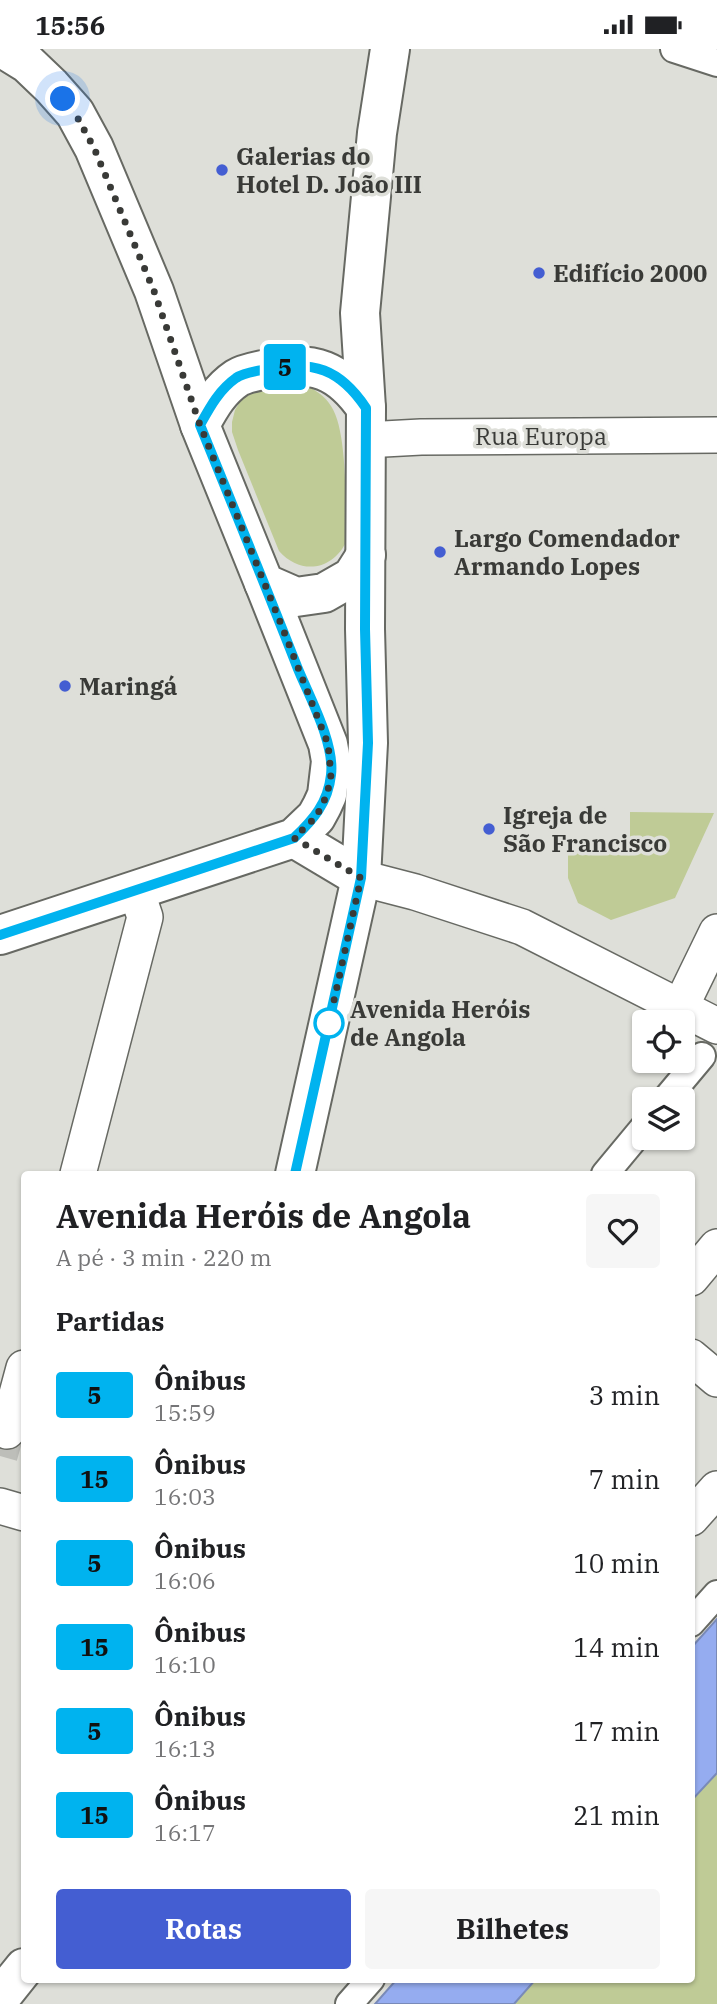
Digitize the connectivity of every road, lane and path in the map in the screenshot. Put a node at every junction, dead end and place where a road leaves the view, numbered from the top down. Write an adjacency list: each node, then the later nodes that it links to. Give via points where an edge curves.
1 (4, 49): 6 (main road, via 36,71 75,113 149,279)
2 (390, 49): 5 (main road)
3 (674, 49): 4 (street)
4 (717, 64)
5 (360, 313): 7 (main road); 9 (main road)
6 (171, 343): 8 (main road); 10 (main road)
7 (313, 366): 8 (main road); 9 (main road, via 354,390)
8 (239, 376): 10 (main road, via 219,393)
9 (365, 424): 11 (street, Rua Europa, via 421,437); 12 (main road)
10 (200, 425): 13 (main road)
11 (717, 435)
12 (366, 555): 13 (main road, via 352,577 324,593 296,597); 15 (main road, via 368,743)
13 (264, 583): 14 (main road, via 331,761 322,806)
14 (294, 838): 15 (main road); 16 (main road)
15 (361, 878): 19 (street, via 522,927); 24 (main road)
16 (136, 890): 18 (main road); 23 (street, via 145,917)
17 (717, 932): 19 (street)
18 (0, 935)
19 (681, 1006): 20 (street)
20 (709, 1041): 21 (street)
21 (675, 1087)
22 (632, 1141): 25 (street)
23 (79, 1171)
24 (296, 1171)
25 (607, 1171)
26 (717, 1247): 27 (street)
27 (695, 1273)
28 (695, 1360): 30 (street)
29 (21, 1379): 31 (street)
30 (717, 1379)
31 (7, 1431)
32 (717, 1489): 35 (street)
33 (0, 1506): 34 (street)
34 (21, 1512)
35 (695, 1514)
36 (717, 1594): 37 (street)
37 (695, 1619)
38 (21, 1972): 40 (main road)
39 (368, 1983): 41 (street)
40 (0, 1997)
41 (349, 2004)

